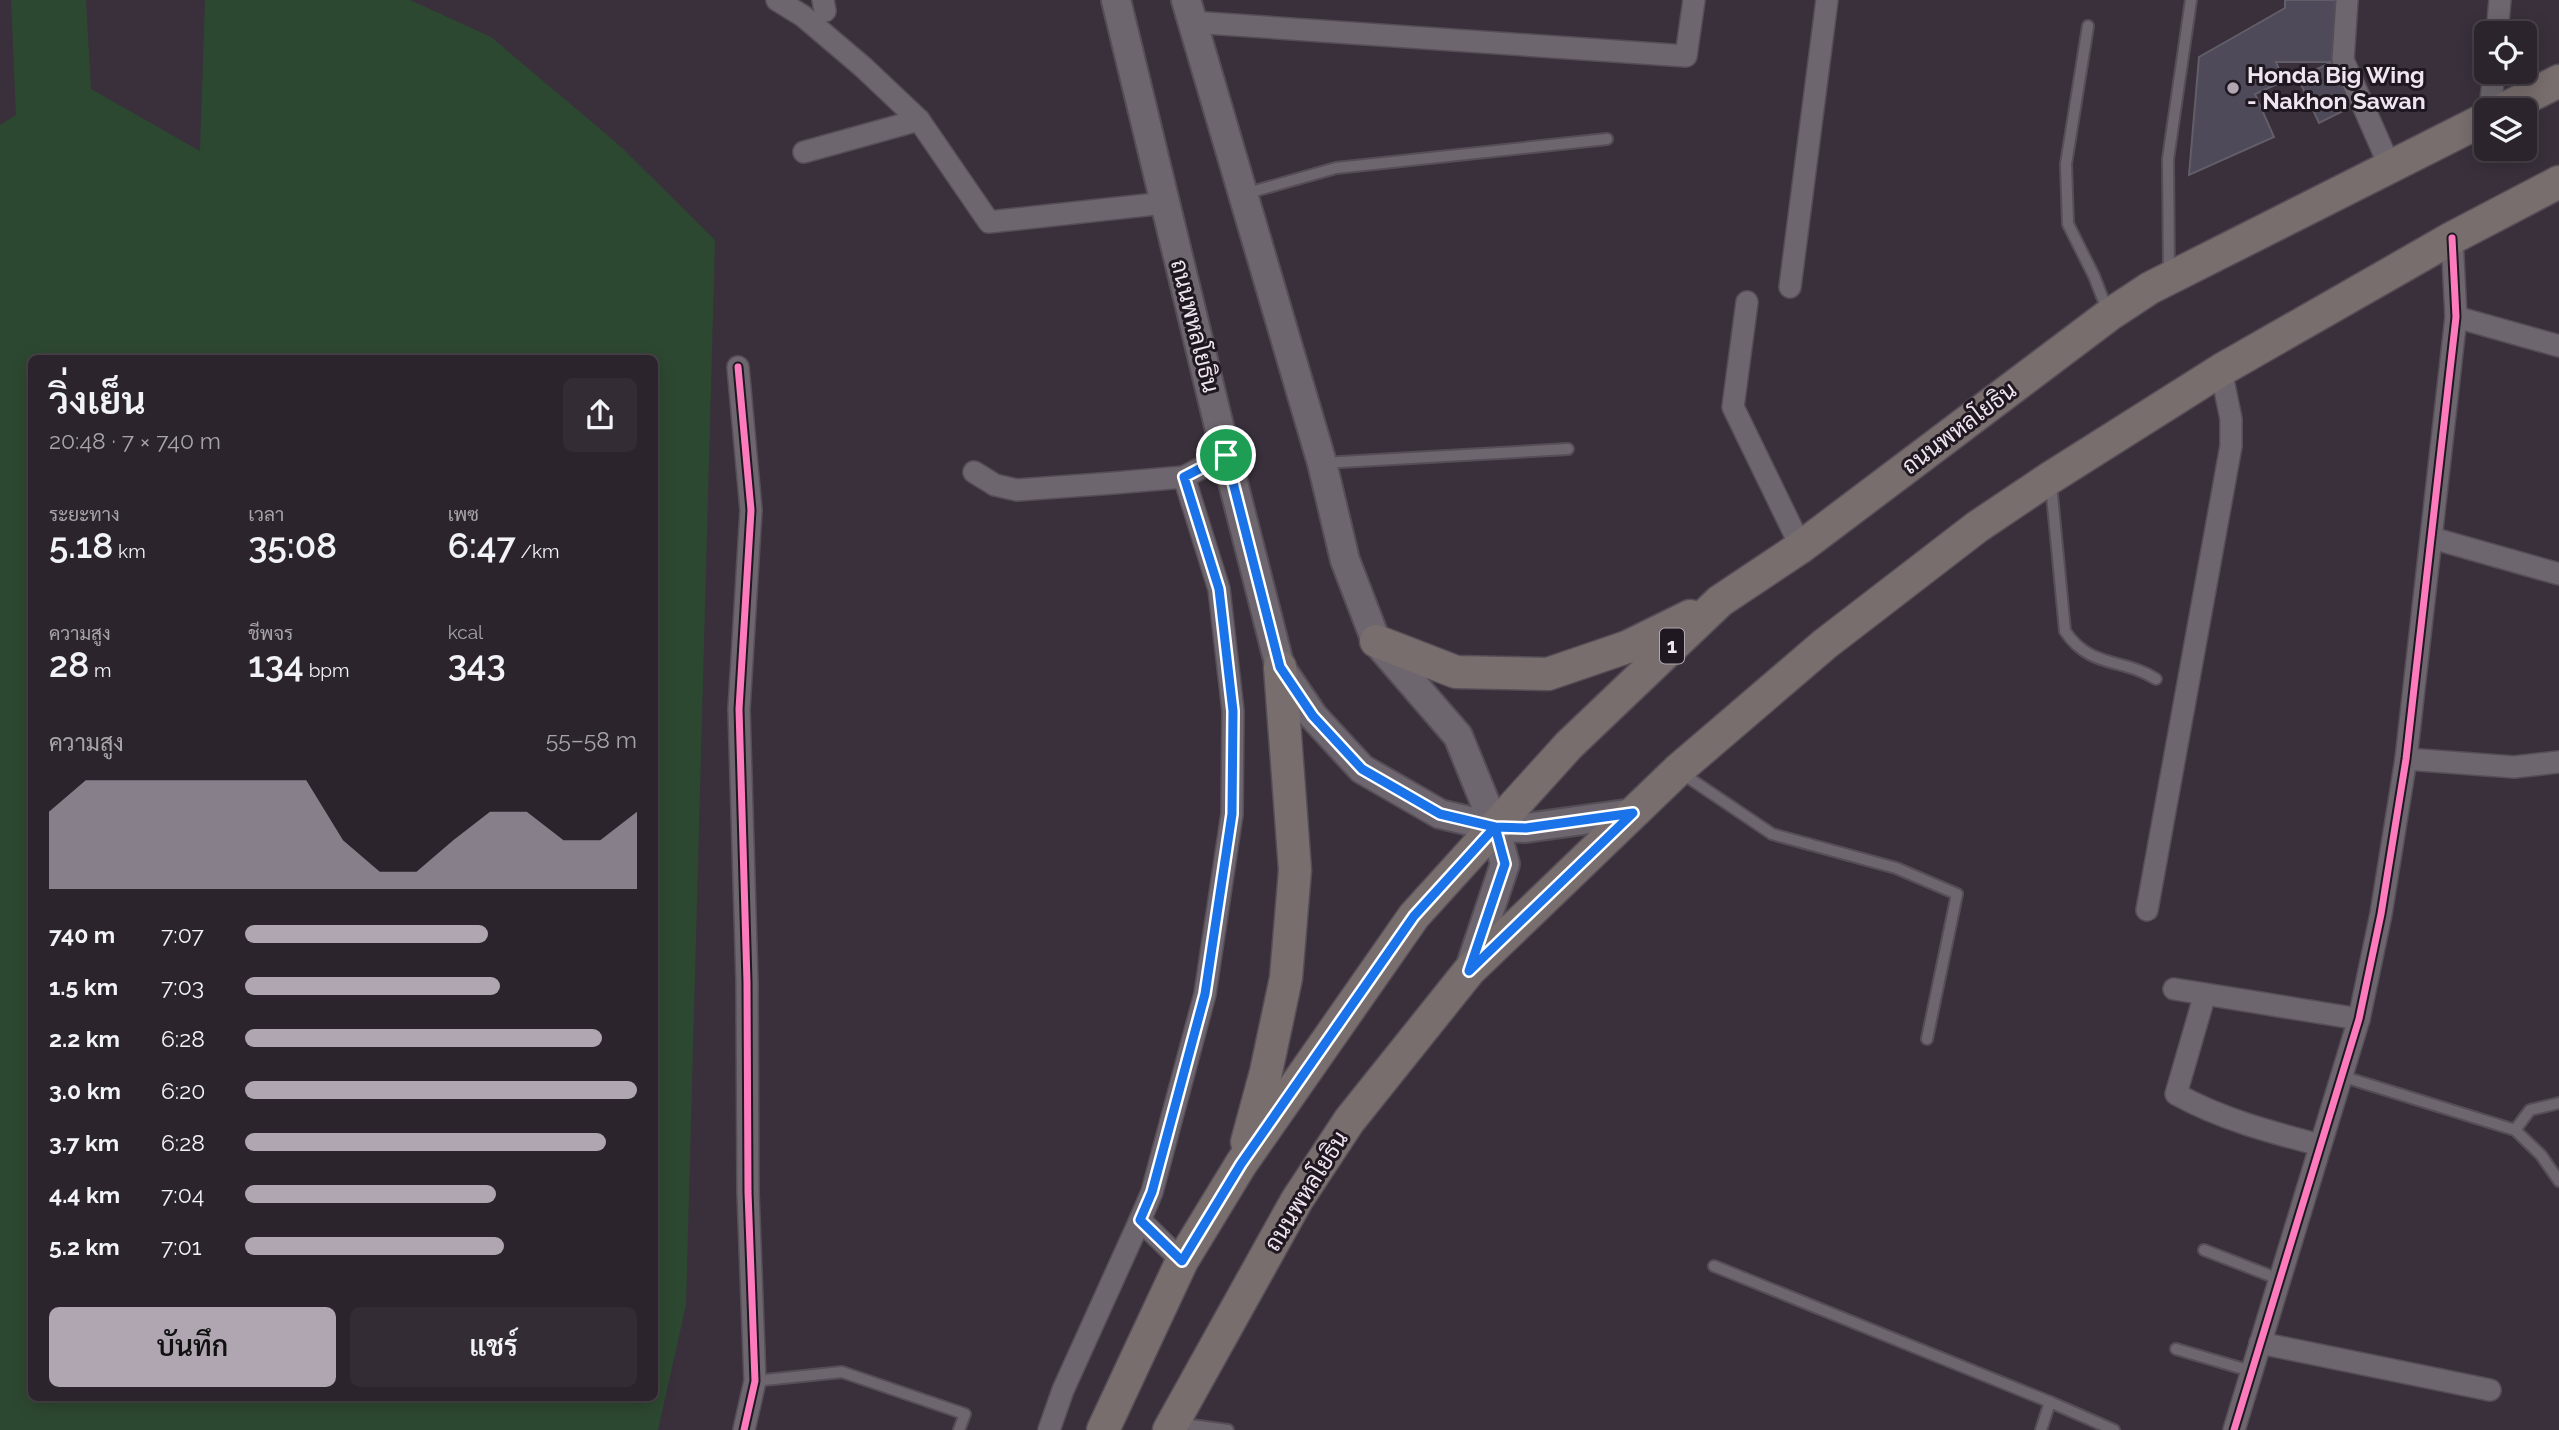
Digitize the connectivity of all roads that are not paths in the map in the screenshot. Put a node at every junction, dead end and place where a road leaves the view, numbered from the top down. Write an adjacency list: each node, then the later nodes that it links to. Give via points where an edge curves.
1 (777, 0): 13 (street, via 803,16)
2 (1116, 0): 20 (main road, ถนนพหลโยธิน)
3 (1693, 0): 8 (street, via 1686,56)
4 (1827, 0): 23 (street)
5 (2191, 0): 22 (lane, via 2168,159)
6 (2347, 0): 17 (street, via 2343,60)
7 (2500, 0): 9 (street)
8 (1189, 11): 19 (main road, ถนนพหลโยธิน)
9 (2498, 21)
10 (2088, 26): 25 (lane, via 2066,164 2068,224)
11 (2559, 81): 12 (main road)
12 (2526, 98)
13 (919, 120): 16 (street); 20 (street, via 989,222)
14 (2474, 124): 17 (main road, ถนนพหลโยธิน / 1)
15 (1607, 139): 19 (lane, via 1336,168)
16 (803, 152)
17 (2389, 167): 22 (main road, ถนนพหลโยธิน / 1)
18 (2559, 182): 21 (main road, ถนนพหลโยธิน)
19 (1242, 195): 32 (main road, ถนนพหลโยธิน)
20 (1165, 203): 31 (main road, ถนนพหลโยธิน)
21 (2452, 238): 26 (street); 29 (main road, ถนนพหลโยธิน)
22 (2169, 278): 25 (main road, ถนนพหลโยธิน / 1)
23 (1790, 287)
24 (1747, 302): 37 (street, via 1733,407)
25 (2109, 315): 37 (main road, ถนนพหลโยธิน / 1)
26 (2456, 317): 27 (street); 36 (street)
27 (2559, 346)
28 (738, 367): 68 (street, via 751,510 738,709)
29 (2221, 370): 35 (main road, ถนนพหลโยธิน); 48 (street, via 2231,419 2231,446)
30 (1568, 449): 32 (lane)
31 (1226, 455): 34 (street); 41 (main road, ถนนพหลโยธิน)
32 (1322, 463): 40 (main road, ถนนพหลโยธิน, via 1345,560)
33 (974, 472): 34 (street, via 995,485 1017,490)
34 (1184, 477): 60 (street, via 1219,589 1233,711 1232,814 1205,994 1152,1192)
35 (2050, 478): 42 (lane, via 2065,631 2076,646); 45 (main road, ถนนพหลโยธิน, via 1977,527 1825,644)
36 (2432, 538): 38 (street); 43 (street)
37 (1801, 547): 39 (main road, ถนนพหลโยธิน / 1)
38 (2559, 574)
39 (1720, 601): 40 (main road, via 1627,647 1548,674 1456,672); 47 (main road, ถนนพหลโยธิน / 1, via 1569,745)
40 (1376, 641): 47 (main road, ถนนพหลโยธิน, via 1458,736)
41 (1280, 667): 47 (main road, ถนนพหลโยธิน, via 1313,716 1362,769 1440,814); 58 (main road, via 1295,870 1286,978)
42 (2156, 679)
43 (2406, 759): 44 (street, via 2514,767); 52 (street)
44 (2559, 762)
45 (1678, 770): 46 (main road, ถนนพหลโยธิน); 53 (lane, via 1773,834 1896,868 1957,894)
46 (1633, 813): 47 (main road, ถนนพหลโยธิน, via 1526,828); 49 (main road, ถนนพหลโยธิน)
47 (1495, 827): 49 (main road, ถนนพหลโยธิน, via 1505,864); 58 (main road, ถนนพหลโยธิน / 1, via 1414,916)
48 (2147, 910)
49 (1469, 971): 71 (main road, ถนนพหลโยธิน, via 1349,1121 1297,1200)
50 (2174, 989): 51 (street)
51 (2204, 994): 52 (street); 57 (street, via 2176,1094 2256,1128)
52 (2359, 1019): 54 (street)
53 (1927, 1039)
54 (2341, 1076): 56 (lane); 57 (street)
55 (2559, 1103): 56 (lane, via 2530,1110)
56 (2515, 1130): 59 (lane, via 2542,1155)
57 (2320, 1145): 64 (street)
58 (1241, 1164): 62 (main road, ถนนพหลโยธิน / 1)
59 (2559, 1181)
60 (1140, 1220): 62 (street); 74 (street)
61 (2204, 1250): 64 (lane)
62 (1182, 1261): 75 (main road, ถนนพหลโยธิน / 1)
63 (1714, 1266): 70 (lane)
64 (2279, 1279): 65 (street)
65 (2260, 1343): 67 (street); 69 (street)
66 (2176, 1349): 67 (lane)
67 (2251, 1371): 79 (street)
68 (755, 1381): 72 (street); 73 (lane, via 842,1372 965,1414)
69 (2490, 1390)
70 (2050, 1402): 77 (lane); 78 (lane)
71 (1171, 1426): 76 (lane)
72 (744, 1430)
73 (959, 1430)
74 (1049, 1430)
75 (1103, 1430)
76 (1228, 1430)
77 (2040, 1430)
78 (2113, 1430)
79 (2234, 1430)

